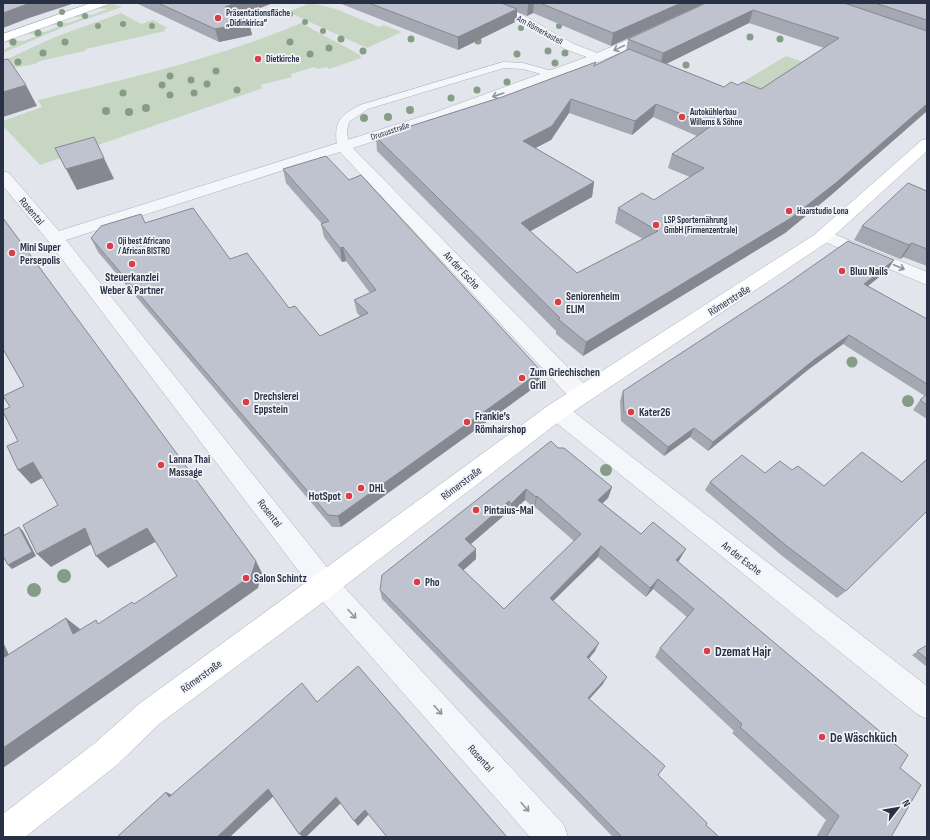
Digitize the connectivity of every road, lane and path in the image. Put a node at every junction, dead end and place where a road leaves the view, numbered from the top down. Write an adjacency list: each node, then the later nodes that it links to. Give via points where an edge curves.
1 (102, 3): 4 (main road)
2 (480, 3): 5 (street, Am Römerkastell, via 524,19 569,46)
3 (662, 29): 5 (street, Drususstraße, one-way to 5)
4 (3, 38)
5 (599, 58): 6 (street, Drususstraße)
6 (555, 75): 8 (street, Drususstraße, one-way to 8); 8 (lane, via 512,64 364,107 348,116 340,128)
7 (927, 143): 10 (main road, Römerstraße)
8 (343, 146): 11 (street, Drususstraße); 13 (street, An der Esche)
9 (3, 176): 11 (street, Rosental)
10 (824, 235): 12 (street, one-way to 12); 13 (main road, Römerstraße, via 775,270)
11 (54, 238): 15 (street, Rosental)
12 (927, 279)
13 (580, 394): 14 (main road, Römerstraße)
14 (557, 411): 15 (main road, Römerstraße); 16 (street, An der Esche)
15 (325, 585): 17 (main road, Römerstraße, via 149,714 106,754); 18 (street, Rosental, one-way to 18)
16 (927, 704)
17 (3, 834)
18 (552, 837)

